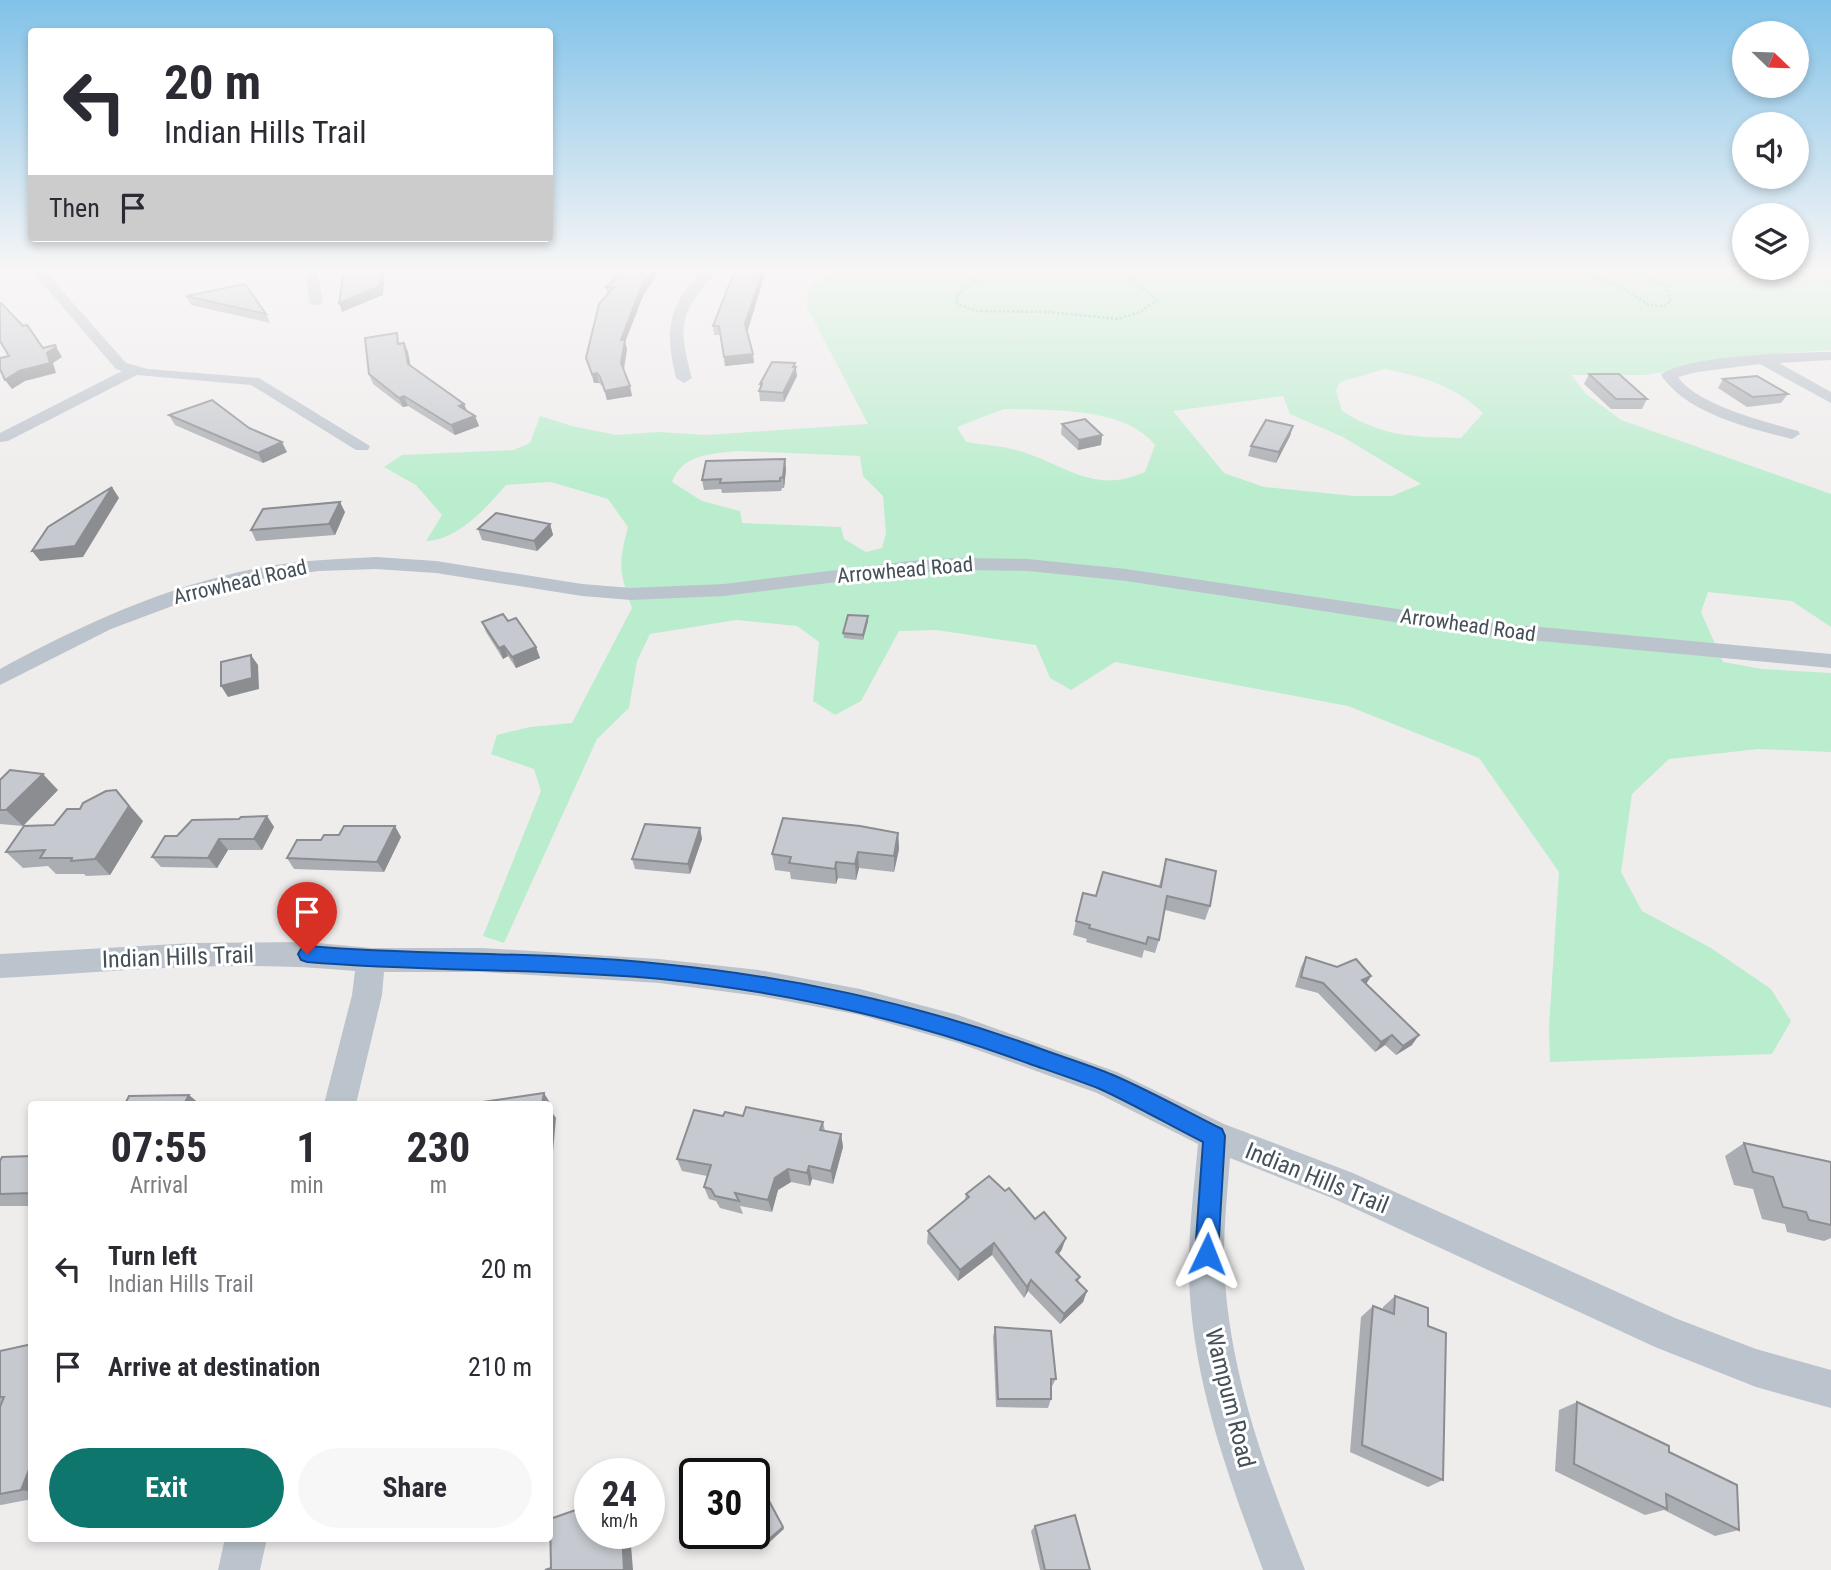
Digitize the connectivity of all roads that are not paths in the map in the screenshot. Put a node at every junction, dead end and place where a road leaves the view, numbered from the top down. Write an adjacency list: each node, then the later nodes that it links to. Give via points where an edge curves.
1 (101, 343): 5 (street, via 121,366)
2 (676, 343): 6 (street)
3 (1831, 356): 4 (street)
4 (1765, 361): 7 (street); 8 (street, via 1669,375 1675,385 1725,413)
5 (135, 370): 9 (street); 10 (street, via 254,381)
6 (684, 378)
7 (1831, 398)
8 (1791, 434)
9 (2, 438)
10 (362, 446)
11 (1831, 661): 12 (street, Arrowhead Road, via 1486,629 1152,579 1009,564 929,565 738,589 627,594 588,592 437,567 348,562 277,569 152,604 56,646)
12 (0, 678)
13 (371, 960): 14 (street, Indian Hills Trail, via 307,954); 15 (street); 16 (street, Indian Hills Trail, via 482,960 659,971 860,1002 958,1029 1106,1082)
14 (0, 966)
15 (341, 1101)
16 (1214, 1136): 17 (street, Indian Hills Trail, via 1341,1185 1668,1334); 20 (street, Wampum Road, via 1207,1281 1214,1348 1235,1434)
17 (1831, 1390)
18 (245, 1542): 19 (street)
19 (239, 1570)
20 (1284, 1570)

